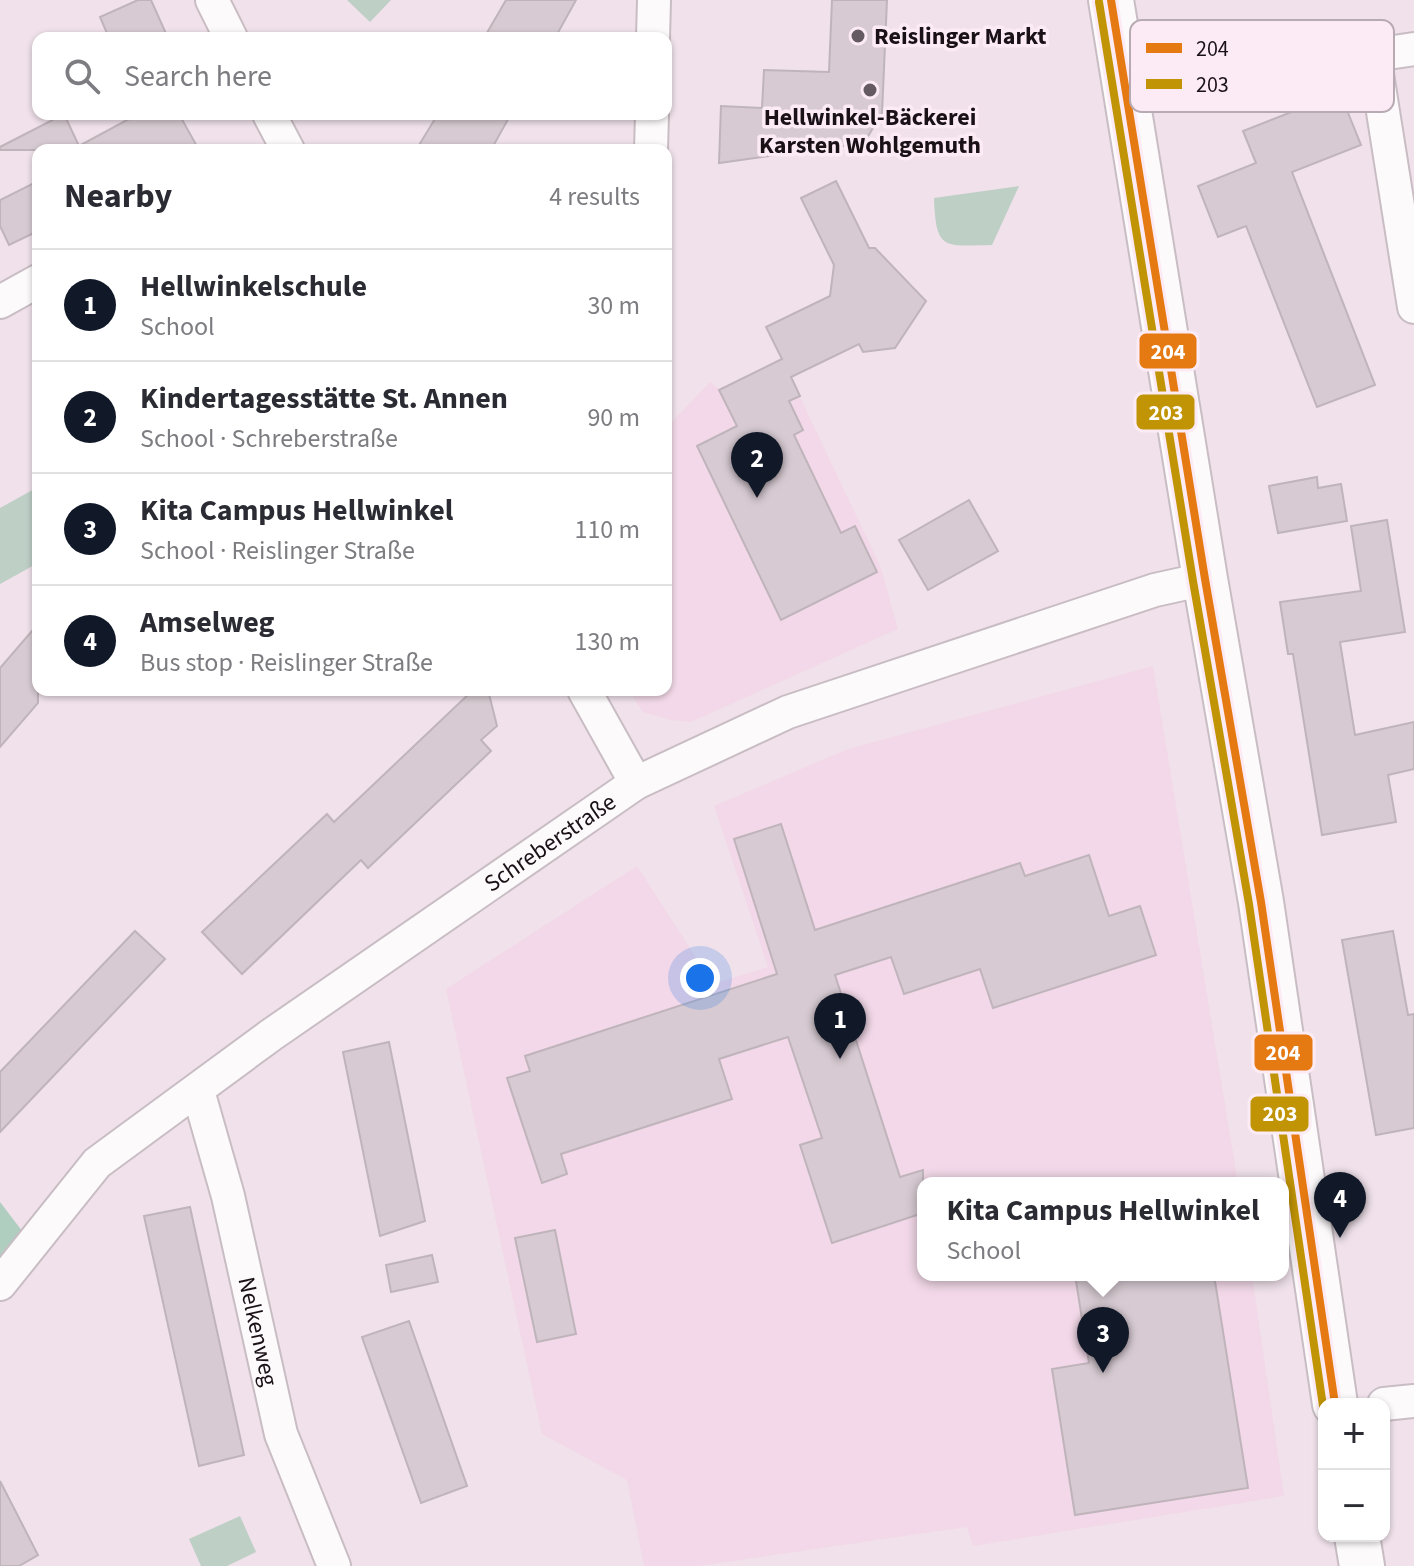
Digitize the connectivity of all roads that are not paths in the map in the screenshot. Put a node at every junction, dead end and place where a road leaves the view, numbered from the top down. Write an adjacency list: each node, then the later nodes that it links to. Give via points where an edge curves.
1 (212, 0): 4 (street)
2 (654, 0): 5 (street)
3 (1111, 0): 9 (street)
4 (228, 32)
5 (653, 32)
6 (1414, 49): 7 (street)
7 (1394, 52)
8 (1130, 75): 9 (street)
9 (1122, 76): 18 (street)
10 (1383, 112): 17 (street)
11 (271, 120): 13 (street)
12 (652, 120): 14 (street)
13 (280, 144)
14 (651, 144)
15 (32, 284): 16 (street)
16 (0, 302)
17 (1414, 307)
18 (1205, 579): 20 (street, Schreberstraße, via 1155,590 788,712); 23 (street, via 1261,902)
19 (587, 696): 20 (street)
20 (636, 783): 21 (street, Schreberstraße, via 283,1026)
21 (198, 1091): 22 (street, Schreberstraße, via 97,1163); 27 (street, Nelkenweg, via 228,1196 281,1434)
22 (0, 1284)
23 (1334, 1398)
24 (1414, 1401): 25 (street)
25 (1390, 1403)
26 (1358, 1542): 28 (street)
27 (334, 1566)
28 (1362, 1566)

